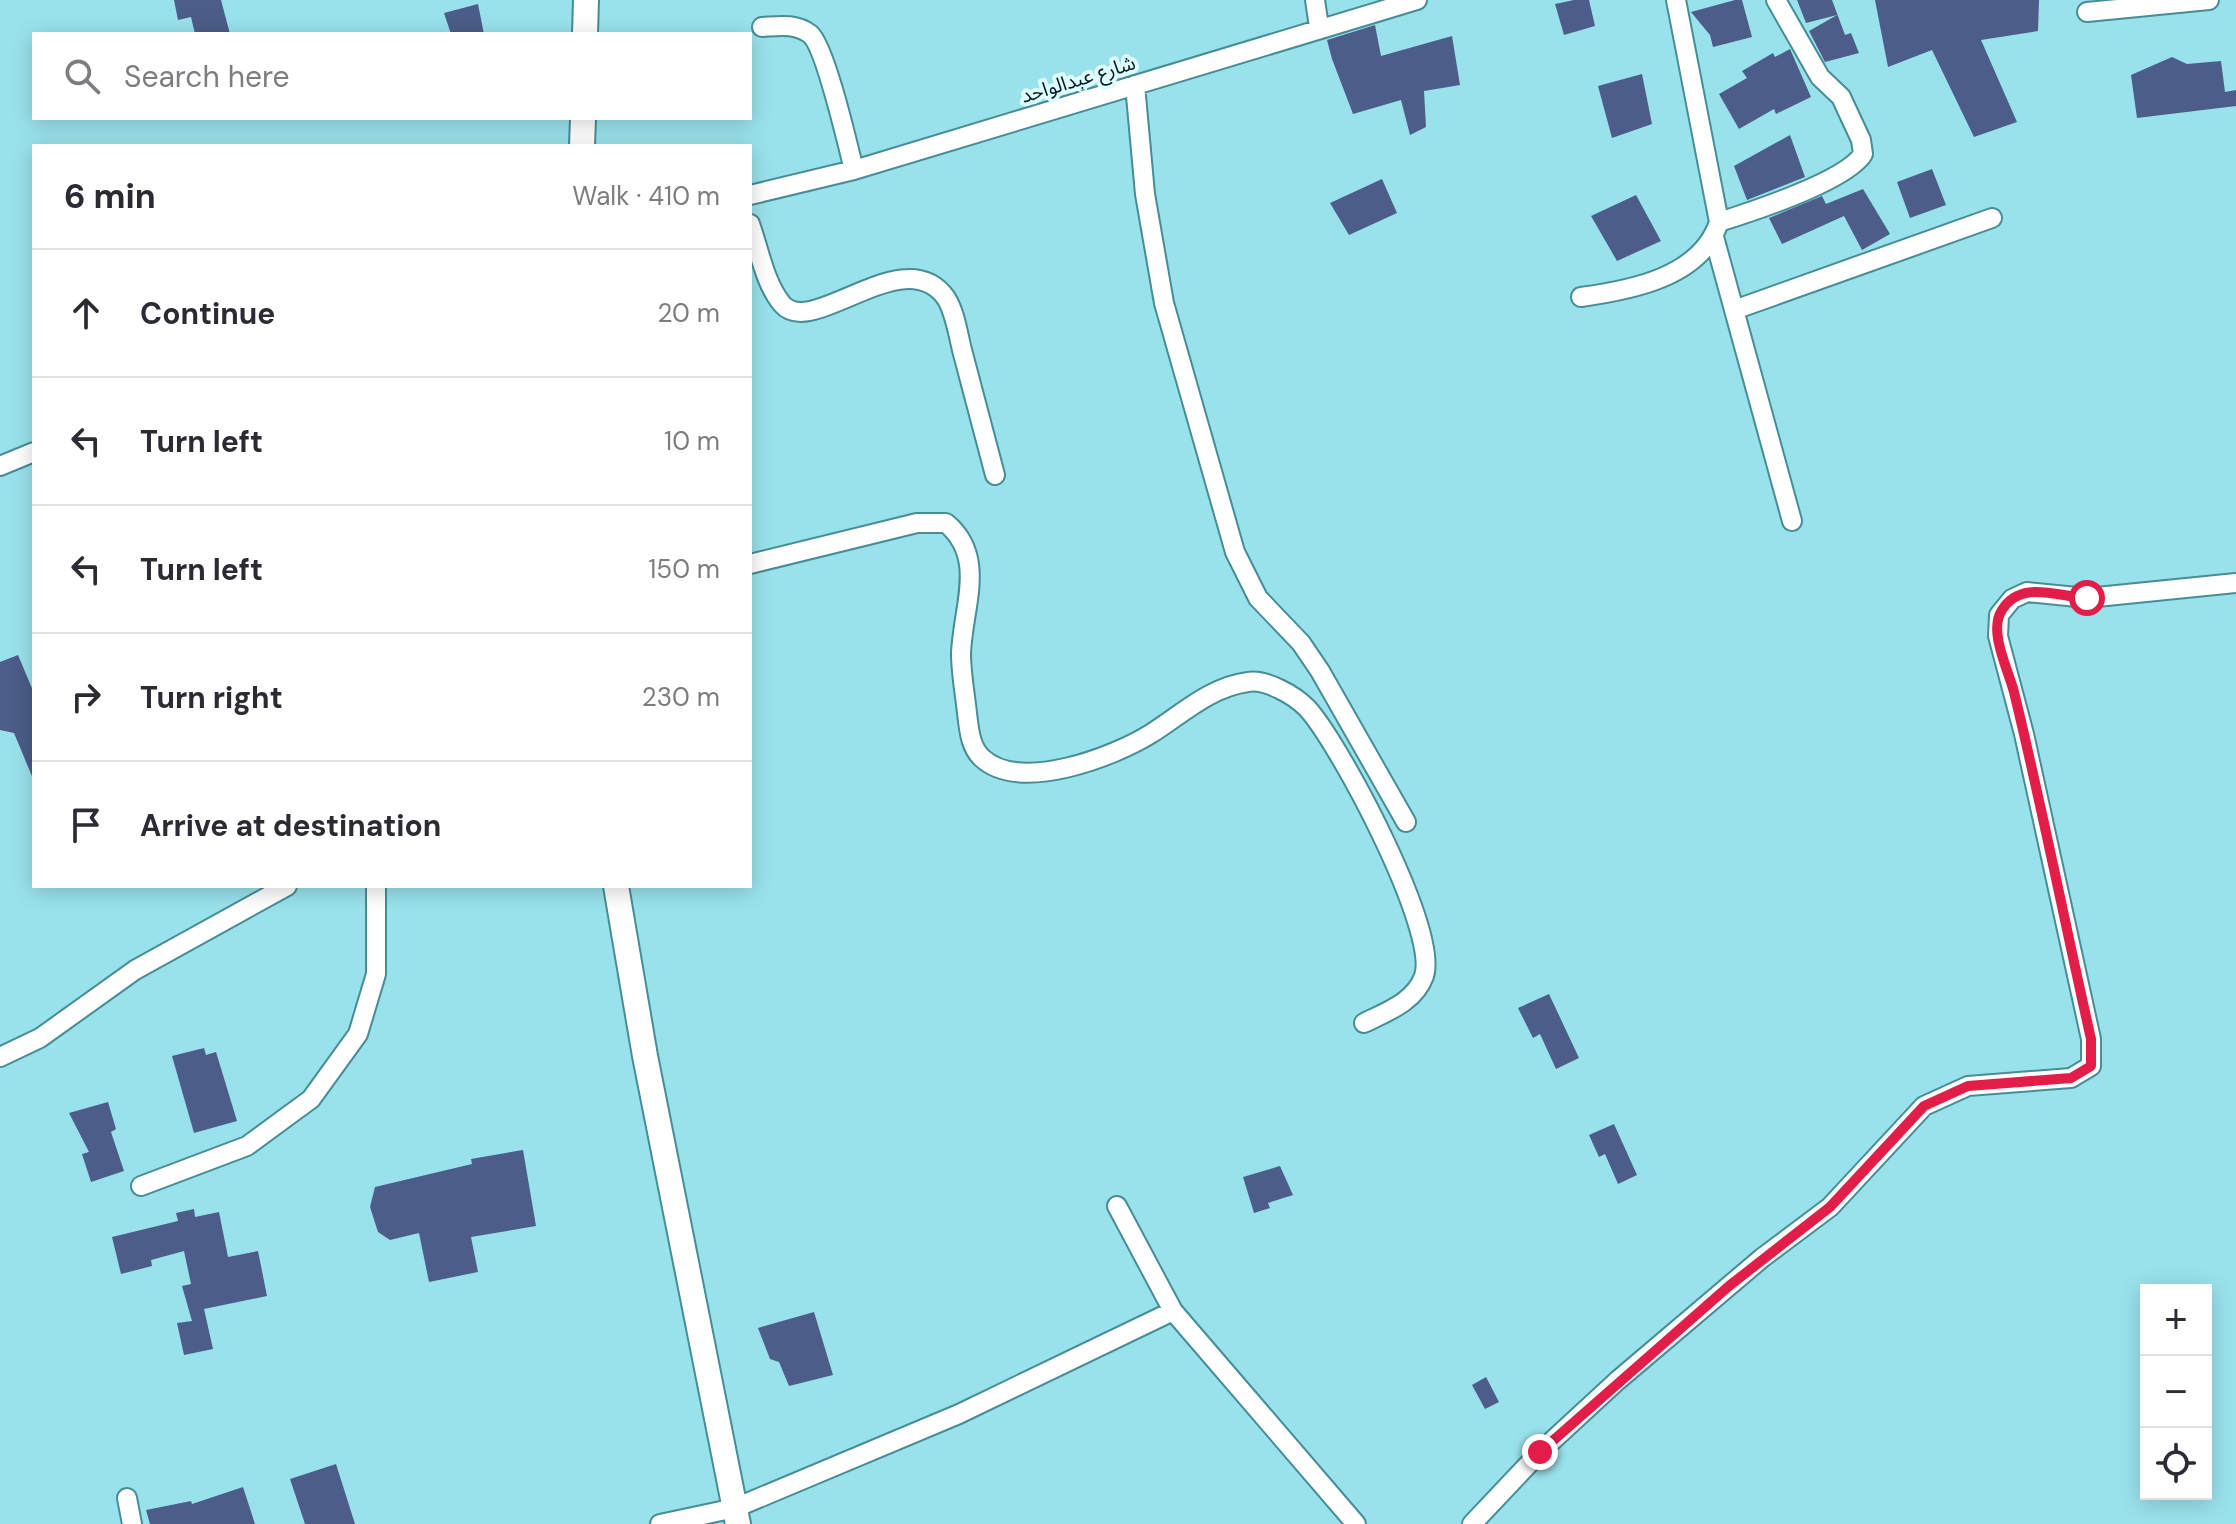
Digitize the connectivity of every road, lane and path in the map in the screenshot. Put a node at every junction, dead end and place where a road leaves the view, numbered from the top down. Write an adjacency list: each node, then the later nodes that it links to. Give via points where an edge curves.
1 (586, 0): 10 (street)
2 (1315, 0): 9 (street)
3 (1417, 0): 9 (street, شارع عبدالواحد)
4 (1676, 0): 18 (street)
5 (1776, 0): 18 (street, via 1820,77 1841,97 1863,154 1850,168)
6 (2209, 0): 7 (street)
7 (2087, 12)
8 (762, 27): 14 (street, via 793,25 812,36)
9 (1319, 27): 11 (street, شارع عبدالواحد)
10 (585, 32)
11 (1135, 85): 14 (street, شارع عبدالواحد); 27 (street, via 1145,194 1164,303 1235,552 1258,598 1320,671)
12 (583, 120): 13 (street)
13 (582, 144)
14 (854, 170): 15 (street, شارع عبدالواحد)
15 (752, 195)
16 (1992, 218): 20 (street)
17 (752, 230): 23 (street, via 773,288 783,306 793,311 816,309 887,281 917,279 935,286 947,299 956,324)
18 (1716, 230): 19 (street, via 1696,258 1669,275); 20 (street)
19 (1581, 297)
20 (1734, 310): 24 (street)
21 (32, 453): 22 (street)
22 (0, 466)
23 (995, 475)
24 (1792, 521)
25 (752, 564): 31 (street, via 917,523 946,523 963,537 971,565 961,656 969,737 980,756 1000,771 1042,773 1101,757 1150,734 1218,691 1250,681 1274,686 1306,707 1368,802 1426,944 1424,976 1404,1004)
26 (2236, 583): 41 (street, via 2087,598 2027,592 2012,599 1999,615 1998,636 2091,1039 2091,1066 2071,1078 1968,1086 1924,1106 1830,1207 1617,1381)
27 (1406, 822)
28 (283, 888): 32 (street, via 135,970 40,1038)
29 (376, 888): 33 (street, via 376,974 358,1034 311,1099 247,1146)
30 (616, 888): 37 (street)
31 (1364, 1023)
32 (0, 1057)
33 (141, 1186)
34 (1117, 1206): 35 (street)
35 (1173, 1311): 37 (street); 40 (street)
36 (127, 1498): 38 (street)
37 (736, 1516): 39 (street)
38 (132, 1524)
39 (660, 1524)
40 (1356, 1524)
41 (1472, 1524)

